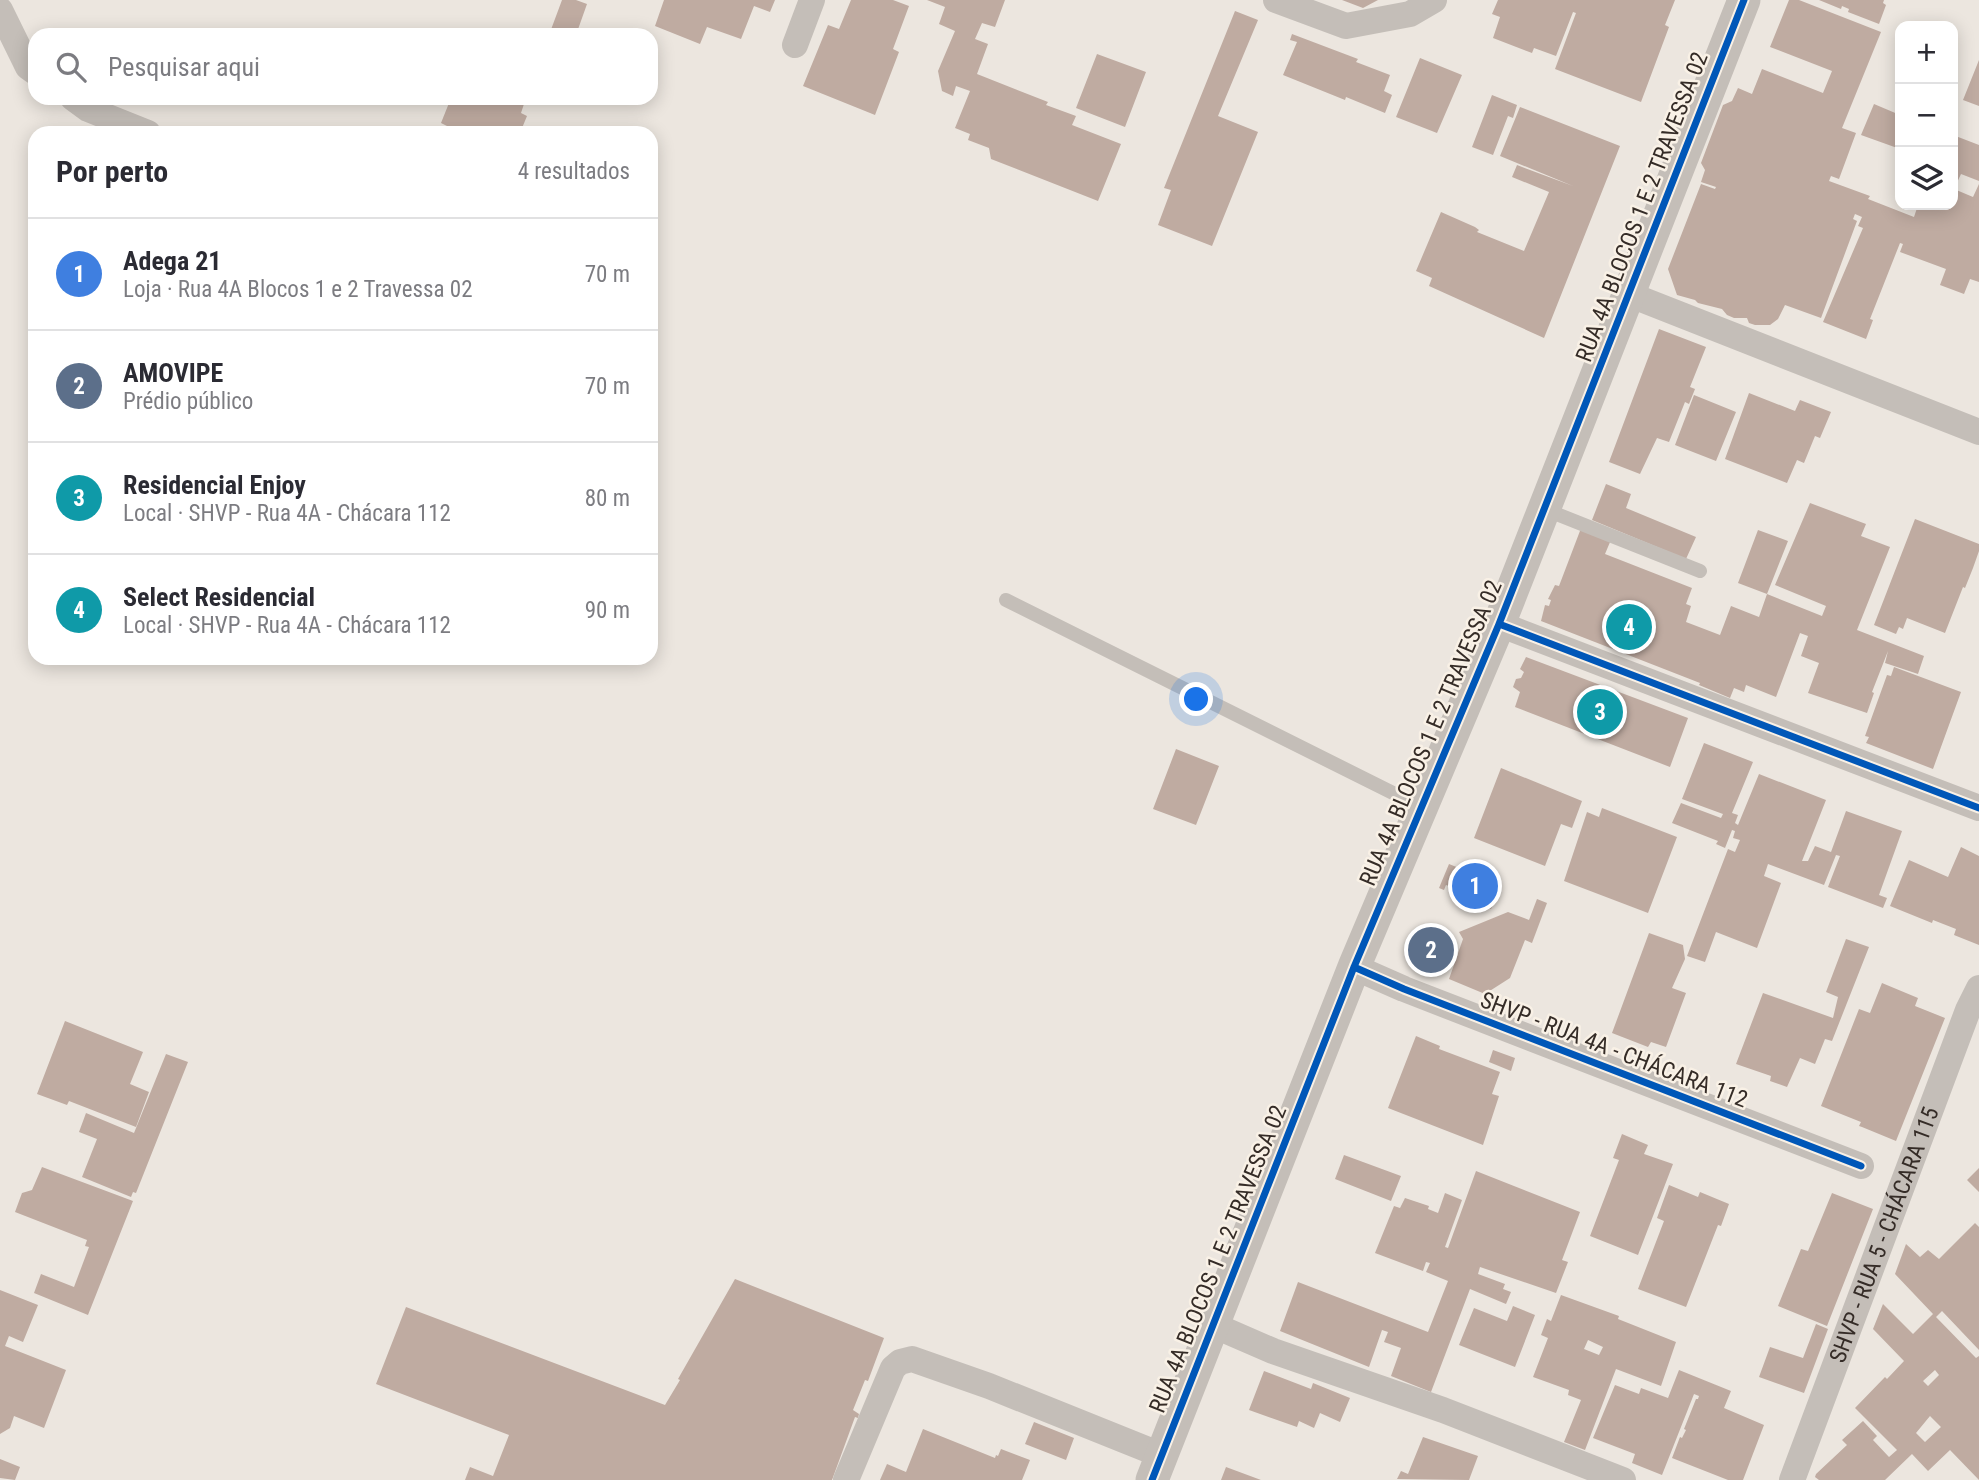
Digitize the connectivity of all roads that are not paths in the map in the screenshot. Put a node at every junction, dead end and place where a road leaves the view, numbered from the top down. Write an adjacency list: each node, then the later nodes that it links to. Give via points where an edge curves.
1 (812, 0): 6 (street)
2 (1276, 0): 3 (street, via 1346,26 1410,14)
3 (1434, 0)
4 (1744, 0): 10 (street, RUA 4A BLOCOS 1 E 2 TRAVESSA 02)
5 (0, 10): 7 (street)
6 (795, 45)
7 (28, 67)
8 (83, 105): 9 (street)
9 (130, 126)
10 (1628, 294): 11 (street); 12 (street, RUA 4A BLOCOS 1 E 2 TRAVESSA 02)
11 (1979, 432)
12 (1544, 509): 13 (lane); 15 (street, RUA 4A BLOCOS 1 E 2 TRAVESSA 02)
13 (1700, 571)
14 (1006, 600): 16 (lane)
15 (1499, 624): 16 (street, RUA 4A BLOCOS 1 E 2 TRAVESSA 02); 17 (street)
16 (1421, 807): 18 (street, RUA 4A BLOCOS 1 E 2 TRAVESSA 02)
17 (1979, 808)
18 (1354, 967): 20 (street, SHVP - RUA 4A - CHÁCARA 112); 21 (street, RUA 4A BLOCOS 1 E 2 TRAVESSA 02)
19 (1979, 988): 25 (street, SHVP - RUA 5 - CHÁCARA 115)
20 (1861, 1166)
21 (1213, 1325): 22 (street, RUA 4A BLOCOS 1 E 2 TRAVESSA 02); 24 (street)
22 (1157, 1468): 23 (street, via 989,1386 912,1359 892,1368)
23 (846, 1480)
24 (1623, 1480)
25 (1792, 1480)

